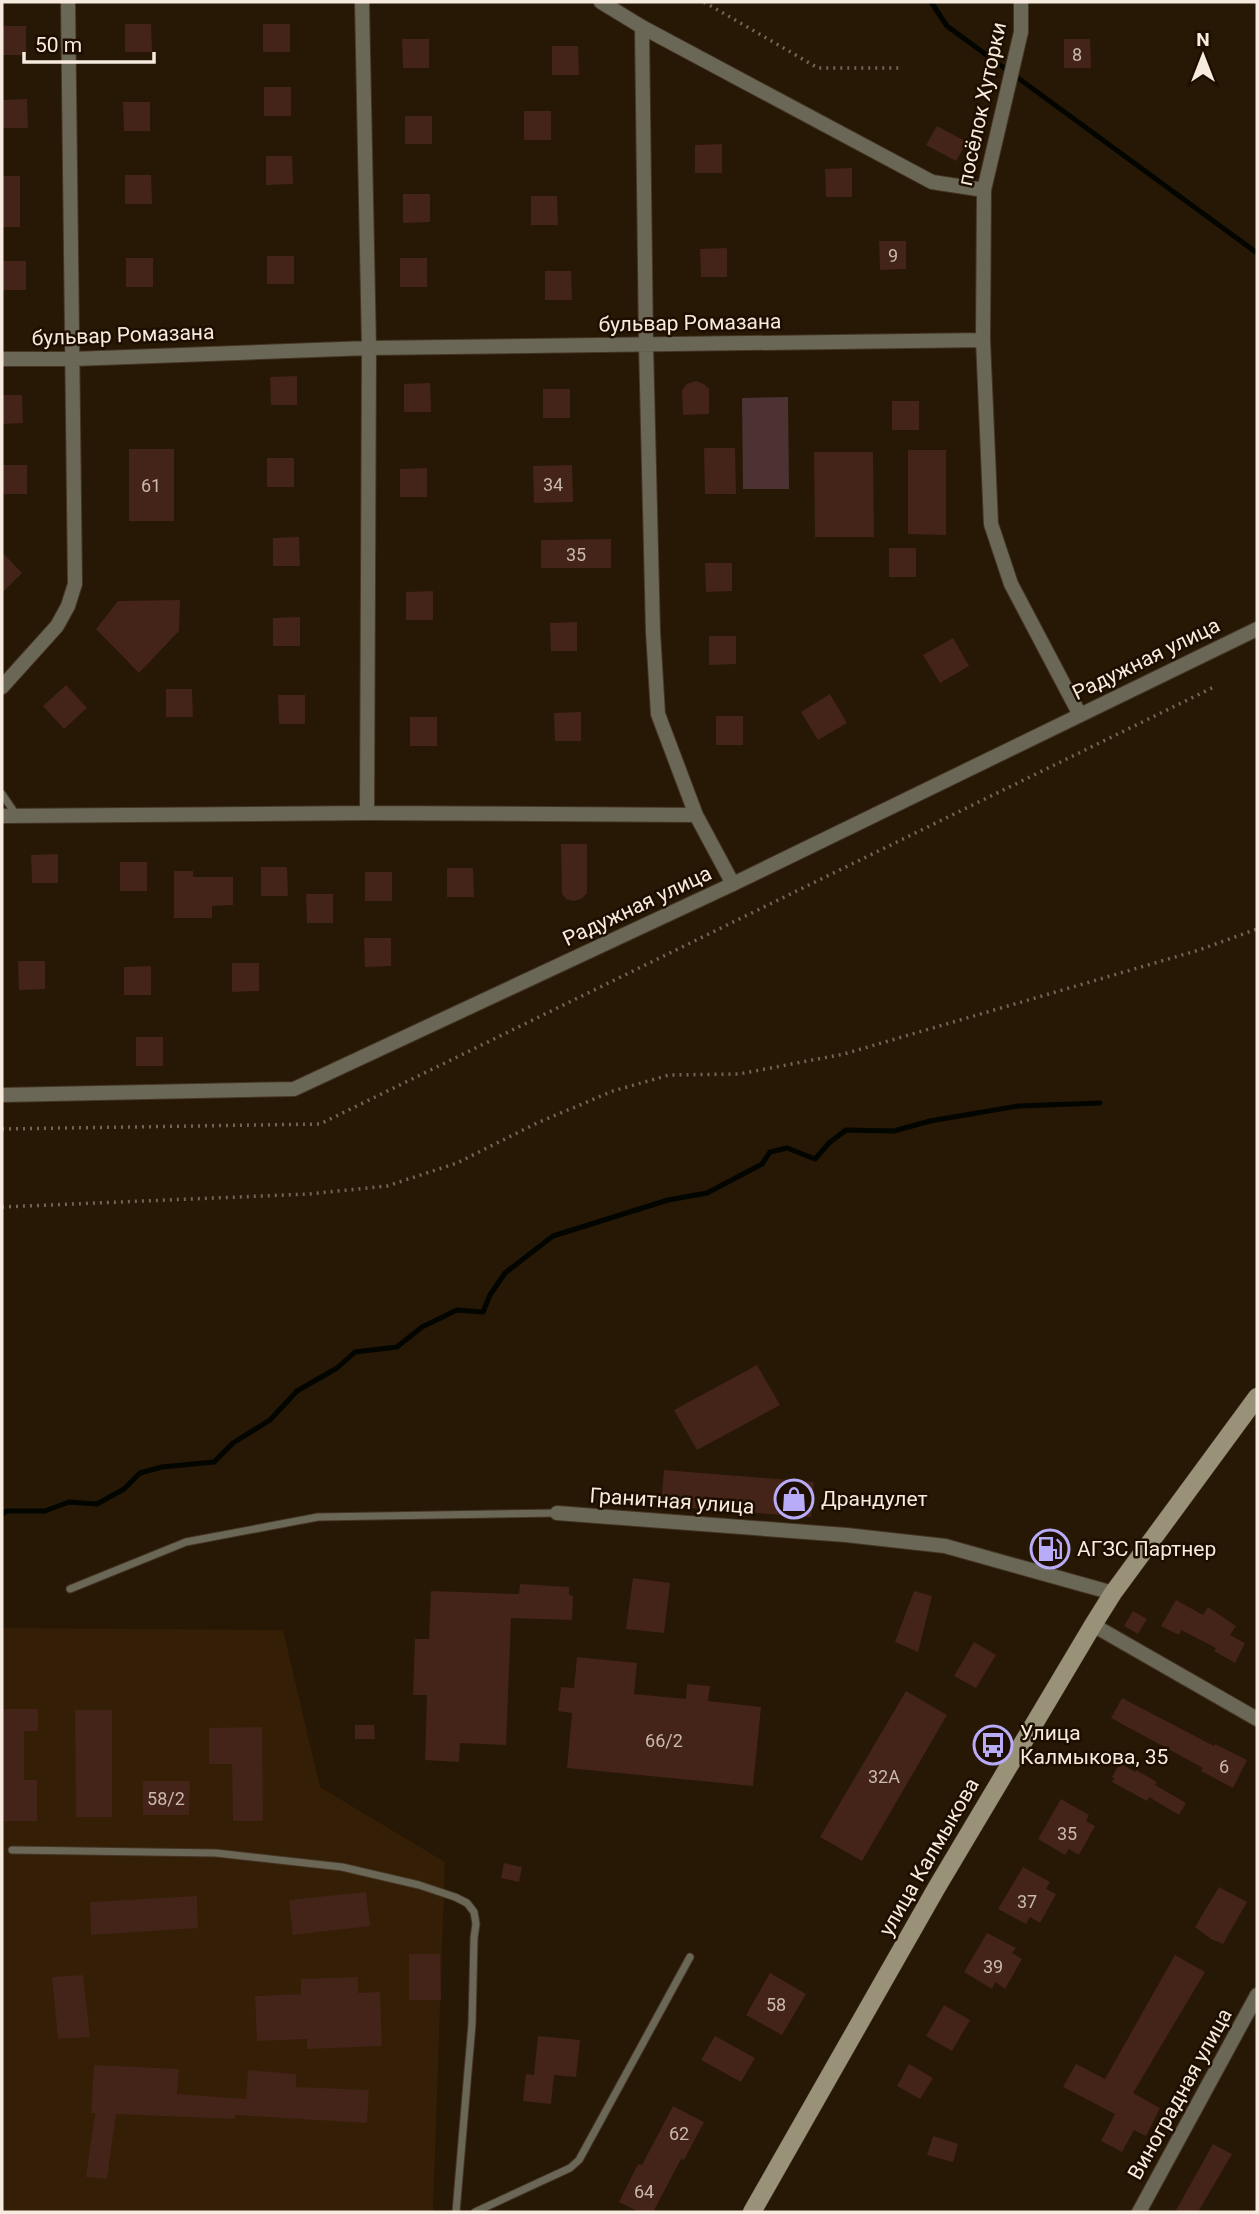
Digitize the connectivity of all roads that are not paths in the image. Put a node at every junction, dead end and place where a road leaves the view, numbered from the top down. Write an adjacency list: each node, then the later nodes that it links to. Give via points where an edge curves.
1 (68, 2): 11 (street)
2 (362, 2): 9 (street)
3 (601, 2): 5 (street)
4 (1021, 2): 6 (street, посёлок Хуторки, via 1021,32)
5 (642, 27): 6 (street, via 932,182); 8 (street)
6 (984, 190): 7 (street, посёлок Хуторки)
7 (983, 340): 8 (street, бульвар Ромазана); 14 (street, via 991,524 1011,583)
8 (646, 345): 9 (street, бульвар Ромазана); 17 (street, via 658,714)
9 (369, 348): 11 (street, бульвар Ромазана); 16 (street)
10 (2, 359): 11 (street, бульвар Ромазана)
11 (74, 359): 13 (street, via 75,584 57,626)
12 (1257, 629): 14 (street, Радужная улица)
13 (2, 687)
14 (1080, 715): 19 (street, Радужная улица)
15 (2, 794): 18 (lane)
16 (367, 813): 17 (street); 18 (street)
17 (696, 815): 19 (street)
18 (9, 816)
19 (733, 884): 20 (street, Радужная улица, via 294,1089)
20 (2, 1096)
21 (1257, 1397): 24 (main road, улица Калмыкова)
22 (557, 1513): 23 (lane, via 318,1517 186,1542); 24 (street, Гранитная улица, via 945,1546)
23 (70, 1590)
24 (1113, 1593): 25 (main road, улица Калмыкова)
25 (1093, 1625): 26 (street); 32 (main road, улица Калмыкова)
26 (1257, 1719)
27 (12, 1850): 30 (lane, via 216,1853 342,1867 419,1885 467,1903 476,1924)
28 (690, 1956): 31 (lane, via 579,2160)
29 (1257, 1995): 33 (street, Виноградная улица)
30 (456, 2212)
31 (475, 2212)
32 (752, 2212)
33 (1139, 2212)

